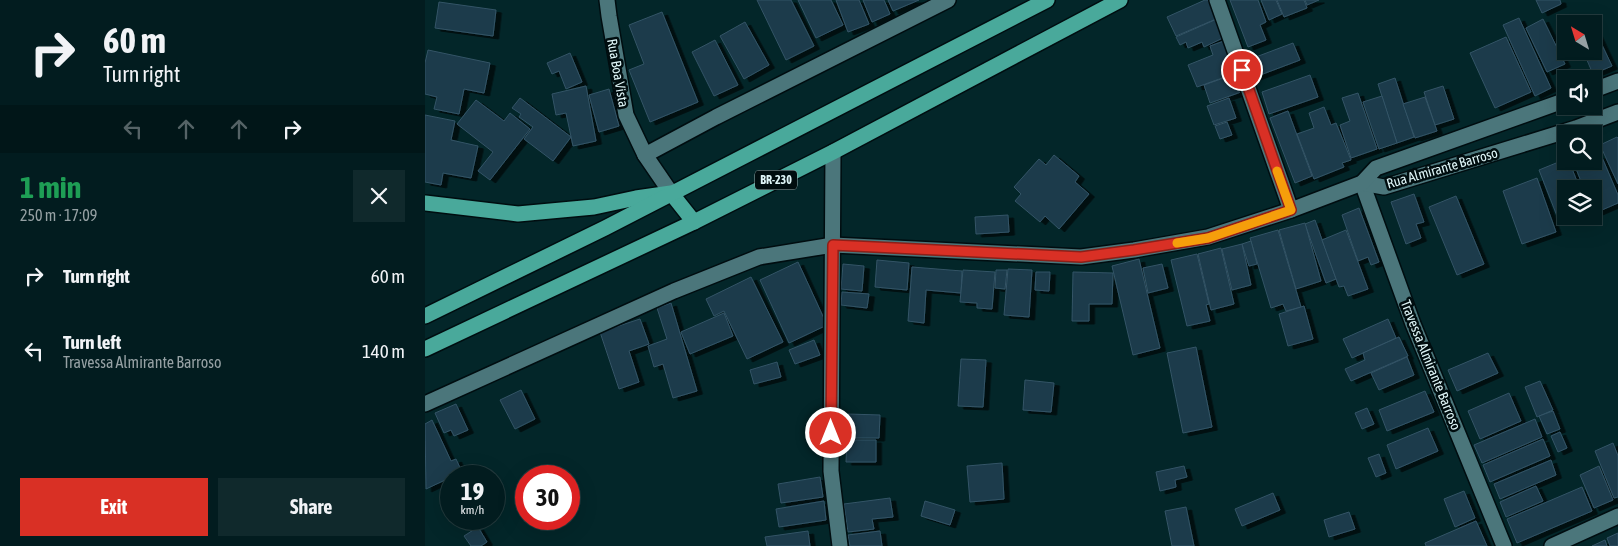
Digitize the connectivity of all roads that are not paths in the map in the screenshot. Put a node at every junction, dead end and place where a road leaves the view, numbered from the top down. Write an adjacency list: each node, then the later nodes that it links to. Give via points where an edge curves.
1 (607, 0): 11 (street, Rua Boa Vista, via 626,115)
2 (948, 0): 11 (street)
3 (1047, 0): 13 (main road, BR-230)
4 (1120, 0): 10 (main road, BR-230)
5 (1217, 0): 15 (street)
6 (1618, 81): 7 (street)
7 (1602, 87)
8 (1557, 103): 12 (street, Rua Almirante Barroso, via 1376,168)
9 (1618, 112): 12 (street, Rua Almirante Barroso, via 1384,187)
10 (833, 152): 16 (main road, BR-230); 17 (street)
11 (645, 155): 13 (street, Rua Boa Vista)
12 (1362, 183): 15 (street); 23 (street, Travessa Almirante Barroso, via 1413,324)
13 (671, 193): 14 (main road, via 594,207 518,214); 16 (main road); 18 (main road, BR-230)
14 (425, 204)
15 (1291, 210): 17 (street, via 1208,238 1081,257)
16 (694, 222): 19 (main road, BR-230)
17 (833, 245): 20 (street, via 759,257 674,290); 22 (street, via 831,471)
18 (425, 316)
19 (425, 349)
20 (425, 404)
21 (1618, 516): 24 (street)
22 (840, 546)
23 (1504, 546)
24 (1553, 546)

